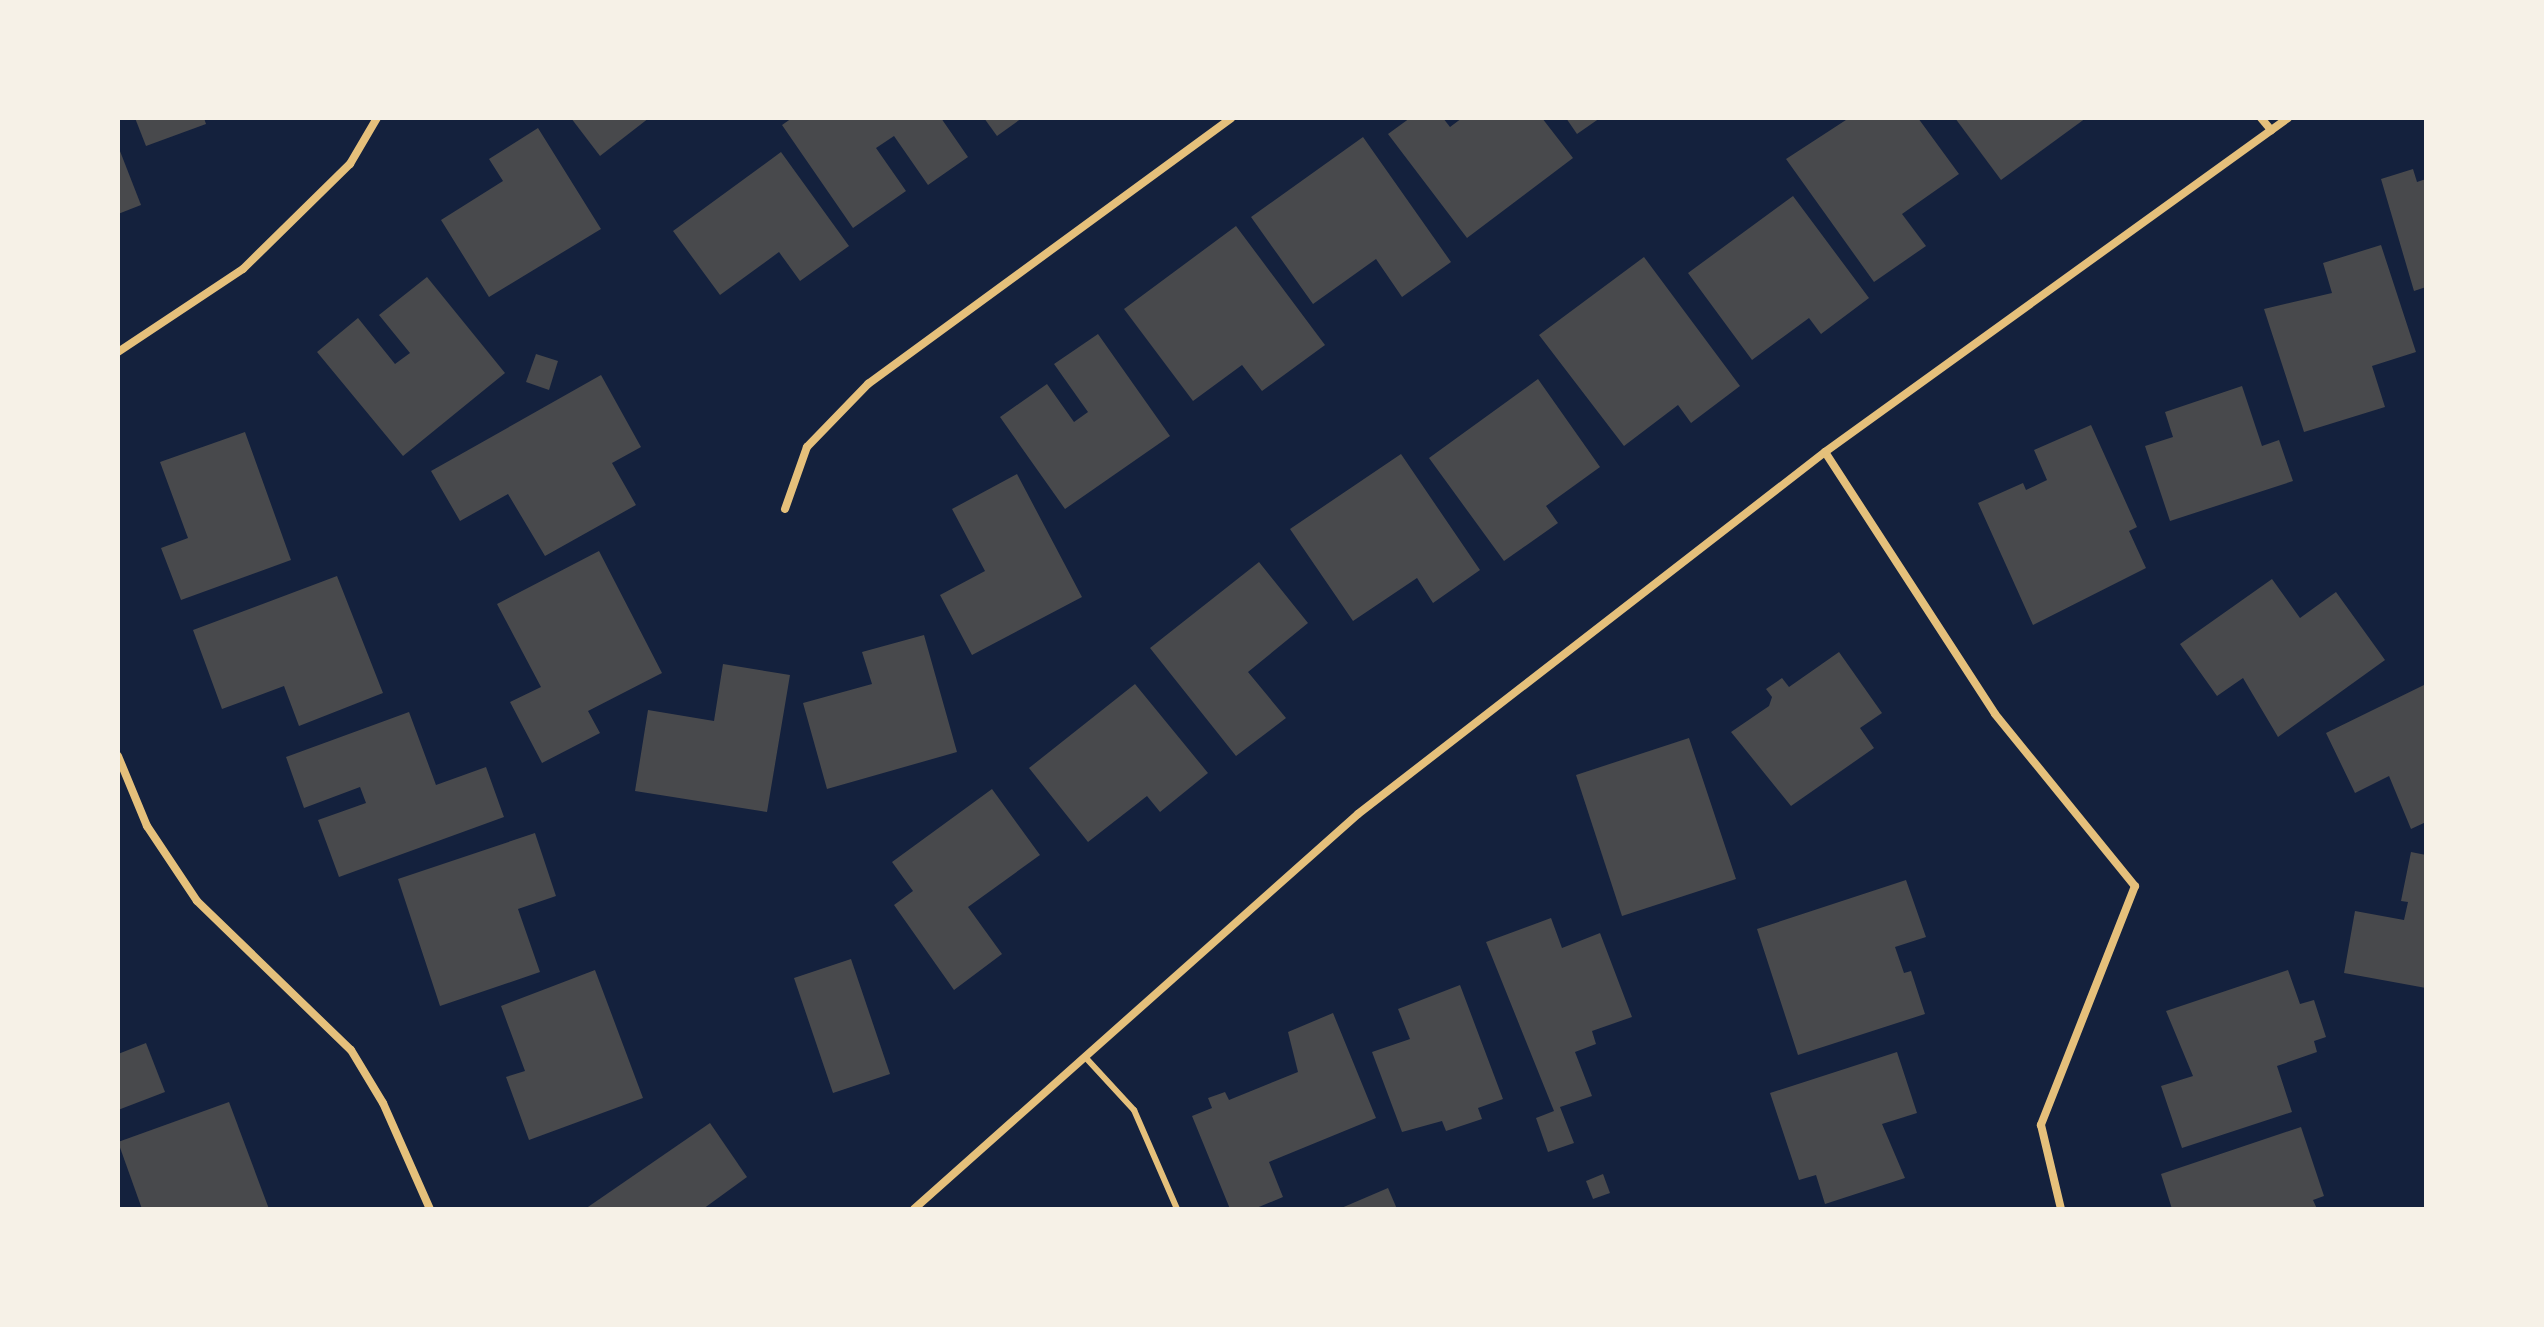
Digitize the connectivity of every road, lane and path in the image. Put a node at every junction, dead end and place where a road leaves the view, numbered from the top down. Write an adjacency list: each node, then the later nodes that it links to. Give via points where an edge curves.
1 (377, 118): 6 (street, via 350,164 243,269)
2 (1231, 118): 8 (street, via 868,384 807,447)
3 (2261, 118): 5 (street)
4 (2288, 118): 5 (street)
5 (2271, 130): 7 (street)
6 (118, 352)
7 (1825, 452): 10 (street, via 1358,814); 14 (street, via 1995,714 2135,886 2041,1125)
8 (785, 509)
9 (118, 756): 11 (street, via 147,826 197,901 351,1050 395,1128)
10 (1086, 1058): 12 (street); 13 (lane, via 1134,1110)
11 (430, 1209)
12 (914, 1209)
13 (1177, 1209)
14 (2061, 1209)

